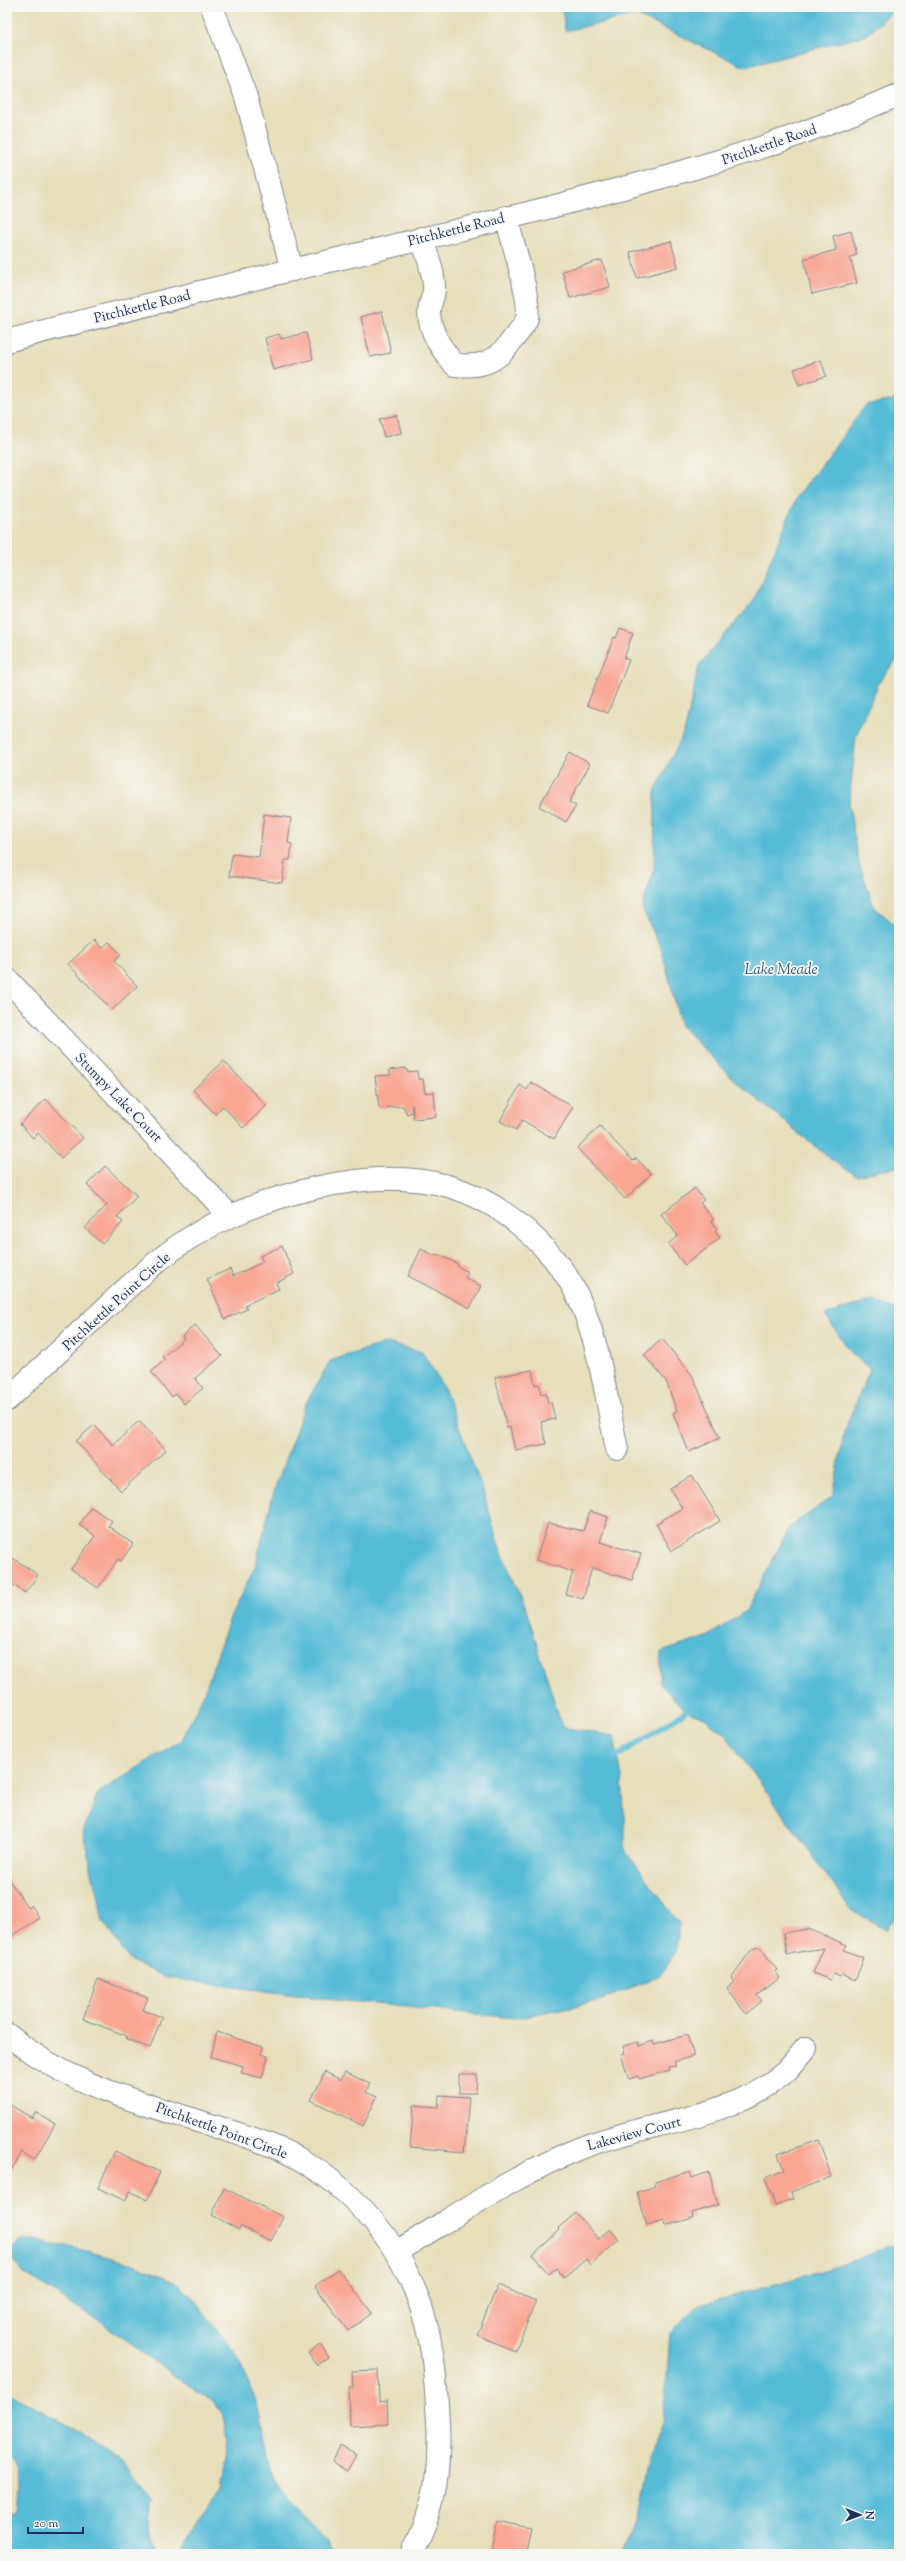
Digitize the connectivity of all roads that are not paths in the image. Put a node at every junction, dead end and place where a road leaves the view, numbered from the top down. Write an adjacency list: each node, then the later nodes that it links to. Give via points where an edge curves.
1 (212, 7): 5 (street, via 246,97)
2 (899, 95): 3 (street, Pitchkettle Road, via 821,126 717,162)
3 (506, 217): 4 (street, Pitchkettle Road); 4 (street, via 527,302 527,318 502,355 488,363 471,367 455,365 441,349 432,329 429,312 434,288 431,266)
4 (420, 238): 5 (street, Pitchkettle Road)
5 (292, 270): 6 (street, Pitchkettle Road, via 109,313)
6 (7, 341)
7 (7, 979): 8 (street, Stumpy Lake Court)
8 (230, 1216): 9 (street, Pitchkettle Point Circle, via 188,1239 152,1265); 10 (street, Pitchkettle Point Circle, via 259,1203 308,1189 389,1179 418,1180 448,1186 494,1207 539,1243 572,1285 591,1334)
9 (7, 1400)
10 (617, 1448)
11 (7, 2034): 13 (street, Pitchkettle Point Circle, via 52,2066 84,2082 270,2145 301,2160 349,2196 377,2225)
12 (806, 2048): 13 (street, Lakeview Court, via 784,2072 762,2088 726,2106 689,2118 624,2133 581,2148 540,2167)
13 (396, 2252): 14 (street, Pitchkettle Point Circle, via 417,2291 426,2320 434,2362 437,2404 438,2458 434,2500 425,2527)
14 (414, 2547)

